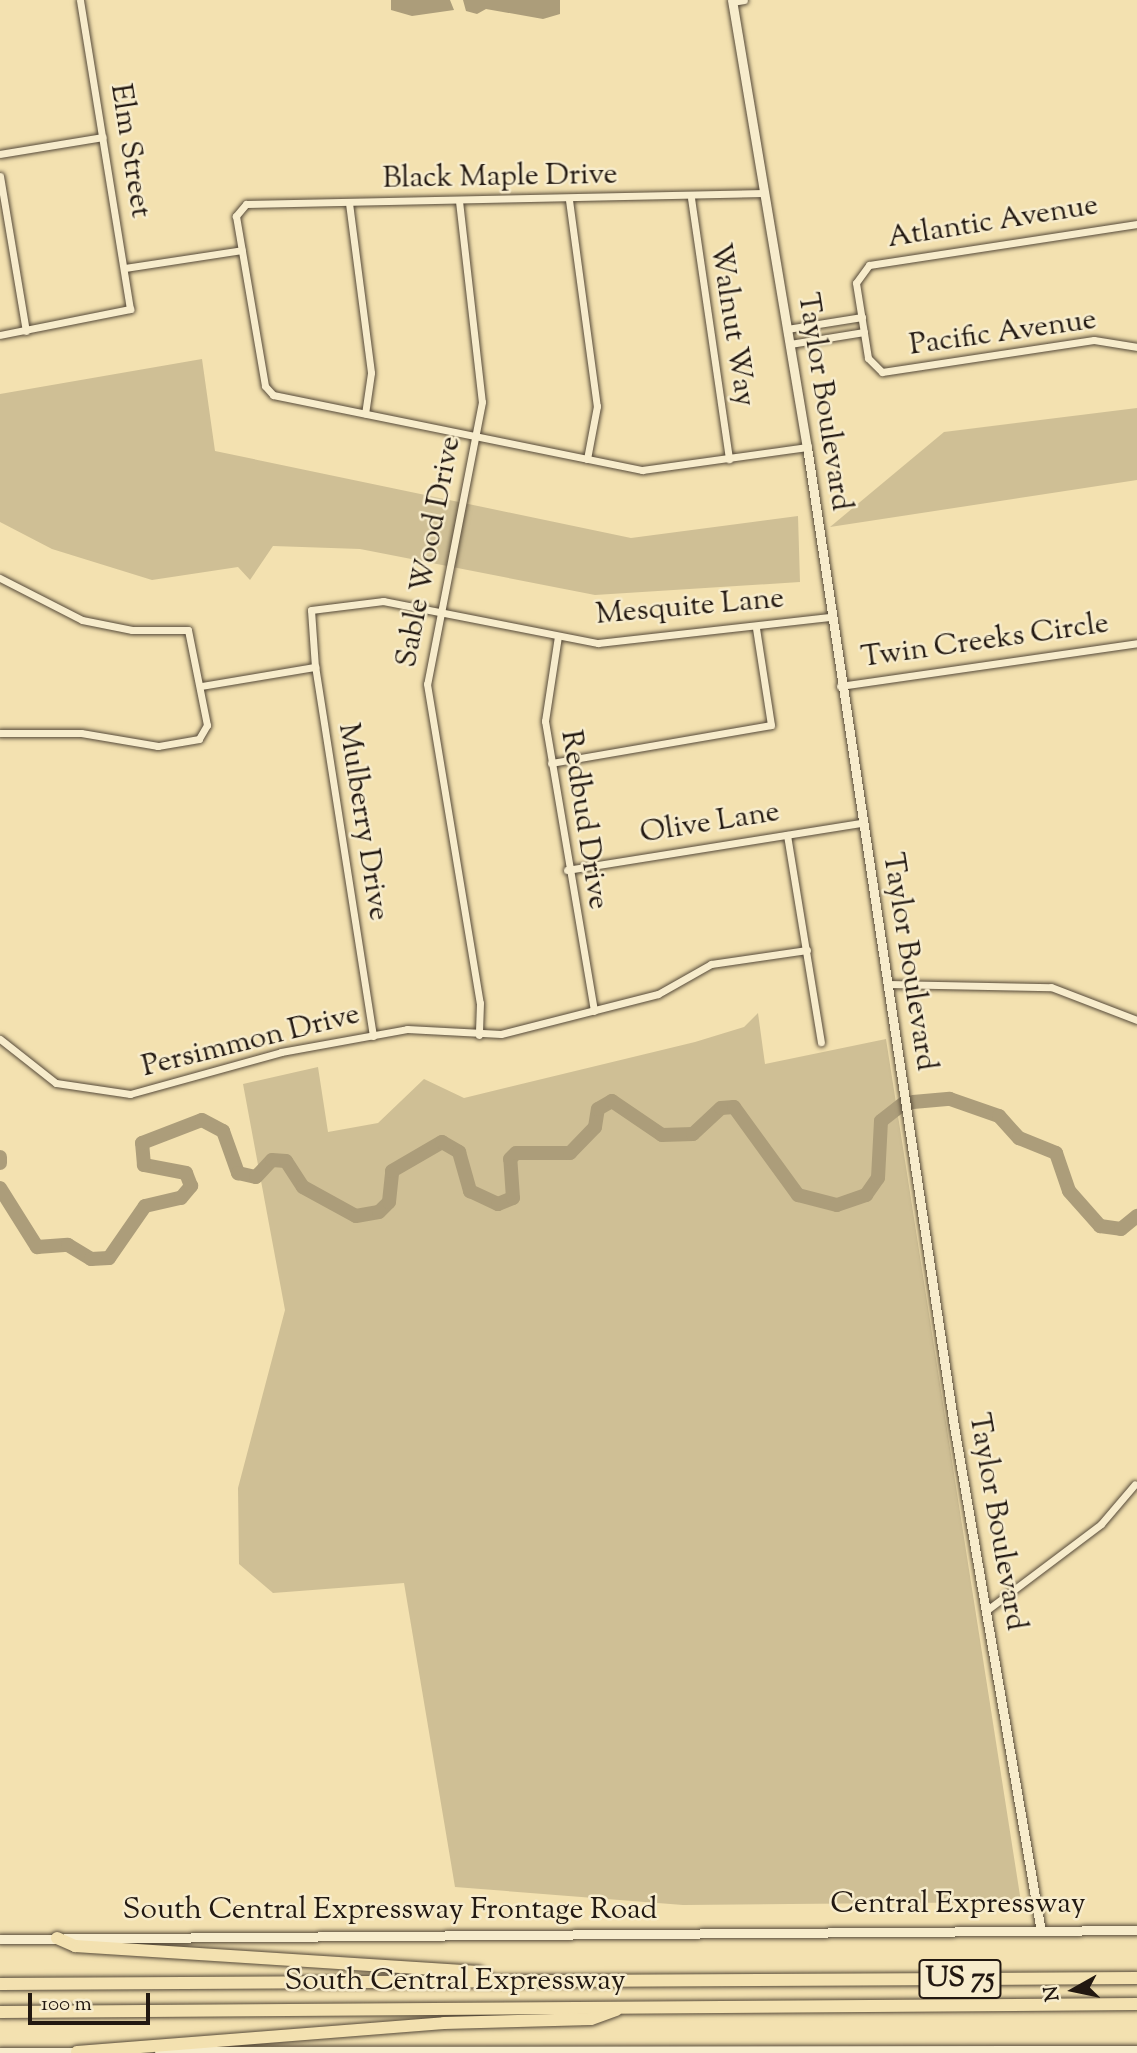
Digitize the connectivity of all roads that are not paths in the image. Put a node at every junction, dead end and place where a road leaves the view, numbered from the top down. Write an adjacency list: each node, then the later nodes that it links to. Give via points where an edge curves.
1 (80, 0): 4 (street, Elm Street)
2 (744, 0): 3 (street)
3 (732, 1): 7 (street, Taylor Boulevard)
4 (103, 137): 5 (street); 14 (street, Elm Street)
5 (0, 155)
6 (0, 176): 17 (street)
7 (764, 193): 8 (street, Black Maple Drive); 16 (street, Taylor Boulevard)
8 (691, 198): 9 (street, Black Maple Drive); 26 (street, Walnut Way)
9 (569, 200): 10 (street, Black Maple Drive); 25 (street, via 597,406)
10 (459, 201): 11 (street, Black Maple Drive); 23 (street, Sable Wood Drive, via 483,382)
11 (349, 203): 13 (street, Black Maple Drive, via 237,208); 22 (street, via 371,373)
12 (1137, 224): 15 (street, Atlantic Avenue, via 869,265 858,273)
13 (242, 250): 14 (street); 22 (street, via 268,392)
14 (125, 268): 17 (street, Elm Street, via 130,309)
15 (862, 317): 16 (street); 18 (street)
16 (787, 329): 20 (street, Taylor Boulevard)
17 (26, 331): 19 (street)
18 (864, 332): 20 (street); 21 (street, Pacific Avenue, via 876,369 899,371 1094,340)
19 (0, 335)
20 (790, 344): 24 (street, Taylor Boulevard)
21 (1137, 347)
22 (365, 414): 23 (street)
23 (475, 436): 25 (street); 28 (street, Sable Wood Drive)
24 (807, 447): 26 (street); 30 (street, Taylor Boulevard)
25 (587, 459): 26 (street, via 642,470)
26 (729, 459)
27 (0, 578): 35 (street, via 82,620 132,630 188,630)
28 (439, 611): 29 (street, Mesquite Lane, via 363,599); 32 (street, Mesquite Lane); 46 (street, Sable Wood Drive, via 427,684 480,1003)
29 (309, 614): 34 (street, Mulberry Drive)
30 (830, 617): 31 (street, Mesquite Lane); 36 (street, Taylor Boulevard)
31 (756, 628): 32 (street, Mesquite Lane, via 598,643); 38 (street, via 771,726)
32 (558, 636): 38 (street, Redbud Drive, via 545,705)
33 (1137, 643): 36 (street, Twin Creeks Circle)
34 (314, 667): 35 (street); 47 (street, Mulberry Drive)
35 (201, 687): 37 (street, via 205,733 158,746 81,733)
36 (840, 687): 39 (street, Taylor Boulevard)
37 (0, 733)
38 (551, 763): 41 (street, Redbud Drive)
39 (860, 823): 40 (street, Olive Lane); 43 (street, Taylor Boulevard)
40 (787, 835): 41 (street, Olive Lane); 42 (street)
41 (567, 870): 44 (street, Redbud Drive)
42 (807, 950): 44 (street, Persimmon Drive, via 712,964 658,995); 49 (street)
43 (888, 984): 45 (street, via 1051,987); 51 (street, Taylor Boulevard)
44 (594, 1011): 46 (street, Persimmon Drive)
45 (1137, 1020)
46 (479, 1035): 47 (street, Persimmon Drive, via 421,1027)
47 (373, 1036): 48 (street, Persimmon Drive, via 281,1052 130,1094 57,1083)
48 (0, 1039)
49 (821, 1042)
50 (1136, 1481): 51 (street, via 1101,1524)
51 (986, 1610): 53 (street, Taylor Boulevard)
52 (1137, 1930): 53 (street, Central Expressway)
53 (1041, 1931): 54 (street, Central Expressway)
54 (780, 1933): 55 (street, South Central Expressway Frontage Road)
55 (57, 1938): 56 (street, South Central Expressway Frontage Road); 58 (highway, via 75,1945 478,1972)
56 (0, 1939)
57 (1137, 1978): 58 (highway, South Central Expressway / US 75)
58 (492, 1981): 59 (highway, South Central Expressway / US 75)
59 (0, 1984)
60 (1137, 2004): 61 (highway, South Central Expressway / US 75)
61 (625, 2007): 62 (highway, South Central Expressway / US 75); 65 (highway, via 592,2019 444,2023)
62 (0, 2012)
63 (1137, 2050): 65 (street)
64 (0, 2052): 65 (street)
65 (77, 2052)

